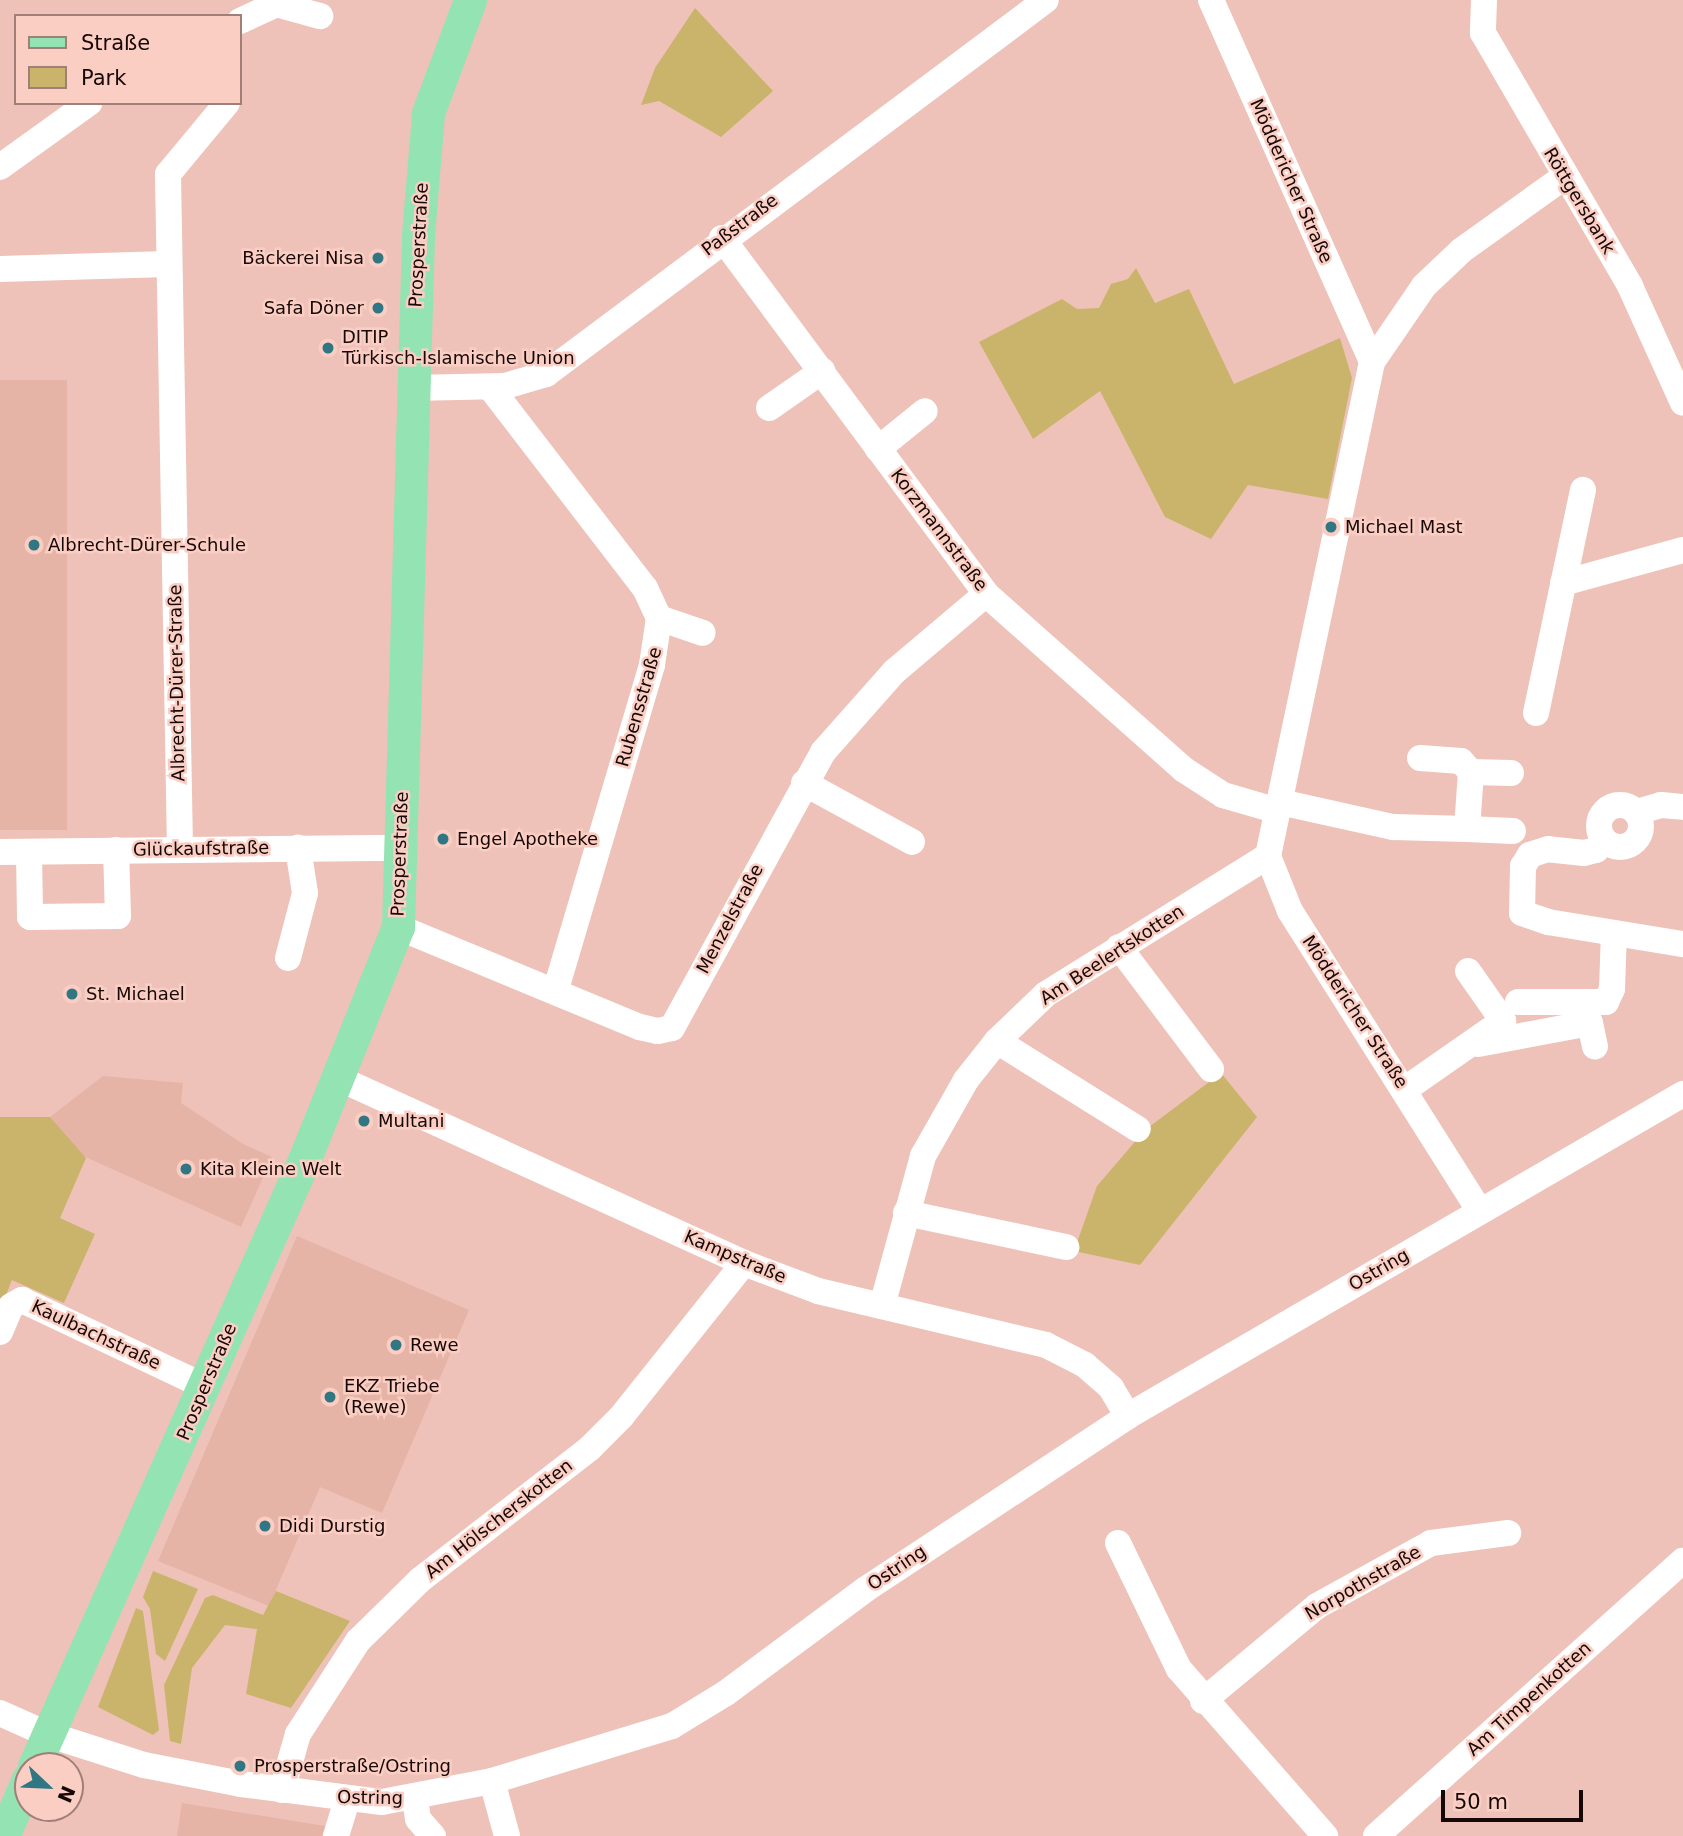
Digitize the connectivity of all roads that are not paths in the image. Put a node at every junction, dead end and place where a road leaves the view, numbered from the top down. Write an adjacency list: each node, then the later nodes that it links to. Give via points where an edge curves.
1 (470, 0): 17 (main road, Prosperstraße, via 428,113)
2 (1046, 0): 11 (street, Paßstraße)
3 (1211, 0): 14 (street, Möddericher Straße)
4 (1484, 0): 10 (street, Röttgersbank, via 1483,33)
5 (320, 16): 6 (street, via 276,4)
6 (242, 20)
7 (86, 105): 9 (street)
8 (225, 105): 12 (street, Albrecht-Dürer-Straße, via 168,174)
9 (0, 167)
10 (1564, 177): 14 (street, via 1462,250 1424,286); 18 (street, Röttgersbank, via 1630,286)
11 (722, 237): 15 (street, Korzmannstraße); 16 (street, Paßstraße, via 546,374)
12 (167, 264): 13 (street); 40 (street, Albrecht-Dürer-Straße)
13 (0, 269)
14 (1372, 362): 33 (street)
15 (822, 371): 19 (street); 21 (street, Korzmannstraße)
16 (489, 387): 17 (street, Paßstraße); 26 (street, via 645,588)
17 (412, 388): 39 (main road, Prosperstraße)
18 (1683, 403)
19 (769, 408)
20 (925, 411): 21 (street)
21 (878, 449): 25 (street, Korzmannstraße)
22 (1583, 490): 24 (street)
23 (1683, 550): 24 (street)
24 (1563, 583): 28 (street)
25 (986, 594): 32 (street, Menzelstraße, via 895,671 823,752); 33 (street, Korzmannstraße, via 1183,769 1223,795)
26 (659, 618): 27 (street); 51 (street, Rubensstraße, via 652,665)
27 (703, 633)
28 (1536, 713)
29 (1420, 758): 30 (street, via 1461,761)
30 (1471, 772): 31 (street); 35 (street)
31 (1511, 773)
32 (804, 783): 37 (street); 51 (street, Menzelstraße, via 672,1028 640,1027)
33 (1279, 807): 35 (street, via 1393,827); 44 (street)
34 (1683, 807): 46 (street, via 1661,805 1637,812 1642,825 1639,837 1629,846 1616,847 1604,841 1596,850 1584,853 1548,849 1531,855 1523,866 1522,913)
35 (1467, 829): 36 (street)
36 (1513, 831)
37 (912, 842)
38 (298, 848): 39 (street, Glückaufstraße); 40 (street, Glückaufstraße); 49 (street, via 305,893)
39 (402, 848): 45 (main road, Prosperstraße)
40 (180, 849): 41 (street, Glückaufstraße)
41 (116, 850): 43 (street, Glückaufstraße); 43 (street, via 118,916 30,917)
42 (0, 852): 43 (street, Glückaufstraße)
43 (29, 852)
44 (1268, 856): 48 (street, Am Beelertskotten); 58 (street, Möddericher Straße, via 1290,911)
45 (398, 927): 51 (street, Menzelstraße); 57 (main road, Prosperstraße)
46 (1614, 933): 47 (street); 52 (street, via 1612,989 1606,1002)
47 (1683, 944)
48 (1119, 947): 53 (street, Am Beelertskotten, via 1046,994); 56 (street)
49 (288, 958)
50 (1468, 971): 54 (street, via 1503,1021)
51 (556, 990)
52 (1518, 1002)
53 (997, 1041): 60 (street); 62 (street, Am Beelertskotten, via 923,1156)
54 (1467, 1046): 55 (street, via 1542,1044 1590,1023); 58 (street)
55 (1595, 1046)
56 (1212, 1069)
57 (338, 1078): 64 (street, Kampstraße); 67 (main road, Prosperstraße)
58 (1404, 1090): 61 (street, Möddericher Straße)
59 (1683, 1094): 61 (street, Ostring)
60 (1138, 1129)
61 (1480, 1211): 68 (street, Ostring)
62 (906, 1213): 63 (street); 65 (street, Am Beelertskotten)
63 (1066, 1247)
64 (744, 1264): 65 (street, Kampstraße, via 818,1291); 77 (street, Am Hölscherskotten, via 621,1417 590,1448 420,1580 358,1640 299,1734)
65 (882, 1306): 68 (street, Kampstraße, via 1046,1345 1085,1365 1111,1388)
66 (0, 1332): 67 (street, Kaulbachstraße, via 11,1306 22,1300)
67 (206, 1387): 74 (main road, Prosperstraße)
68 (1128, 1416): 76 (street, Ostring, via 866,1589 678,1724)
69 (1508, 1533): 72 (street, Norpothstraße, via 1431,1544 1317,1605)
70 (1118, 1543): 72 (street, via 1180,1668)
71 (1682, 1564): 86 (street, Am Timpenkotten)
72 (1203, 1701): 85 (street)
73 (0, 1713): 74 (street, Ostring)
74 (47, 1734): 75 (main road, Prosperstraße); 77 (street, Ostring, via 144,1765)
75 (39, 1752)
76 (492, 1781): 78 (street, Ostring); 84 (street)
77 (282, 1790): 79 (street, Ostring)
78 (415, 1798): 79 (street, Ostring); 83 (street, via 418,1819)
79 (347, 1800): 82 (street)
80 (14, 1811): 81 (main road)
81 (3, 1836)
82 (336, 1836)
83 (433, 1836)
84 (508, 1836)
85 (1325, 1836)
86 (1376, 1836)

